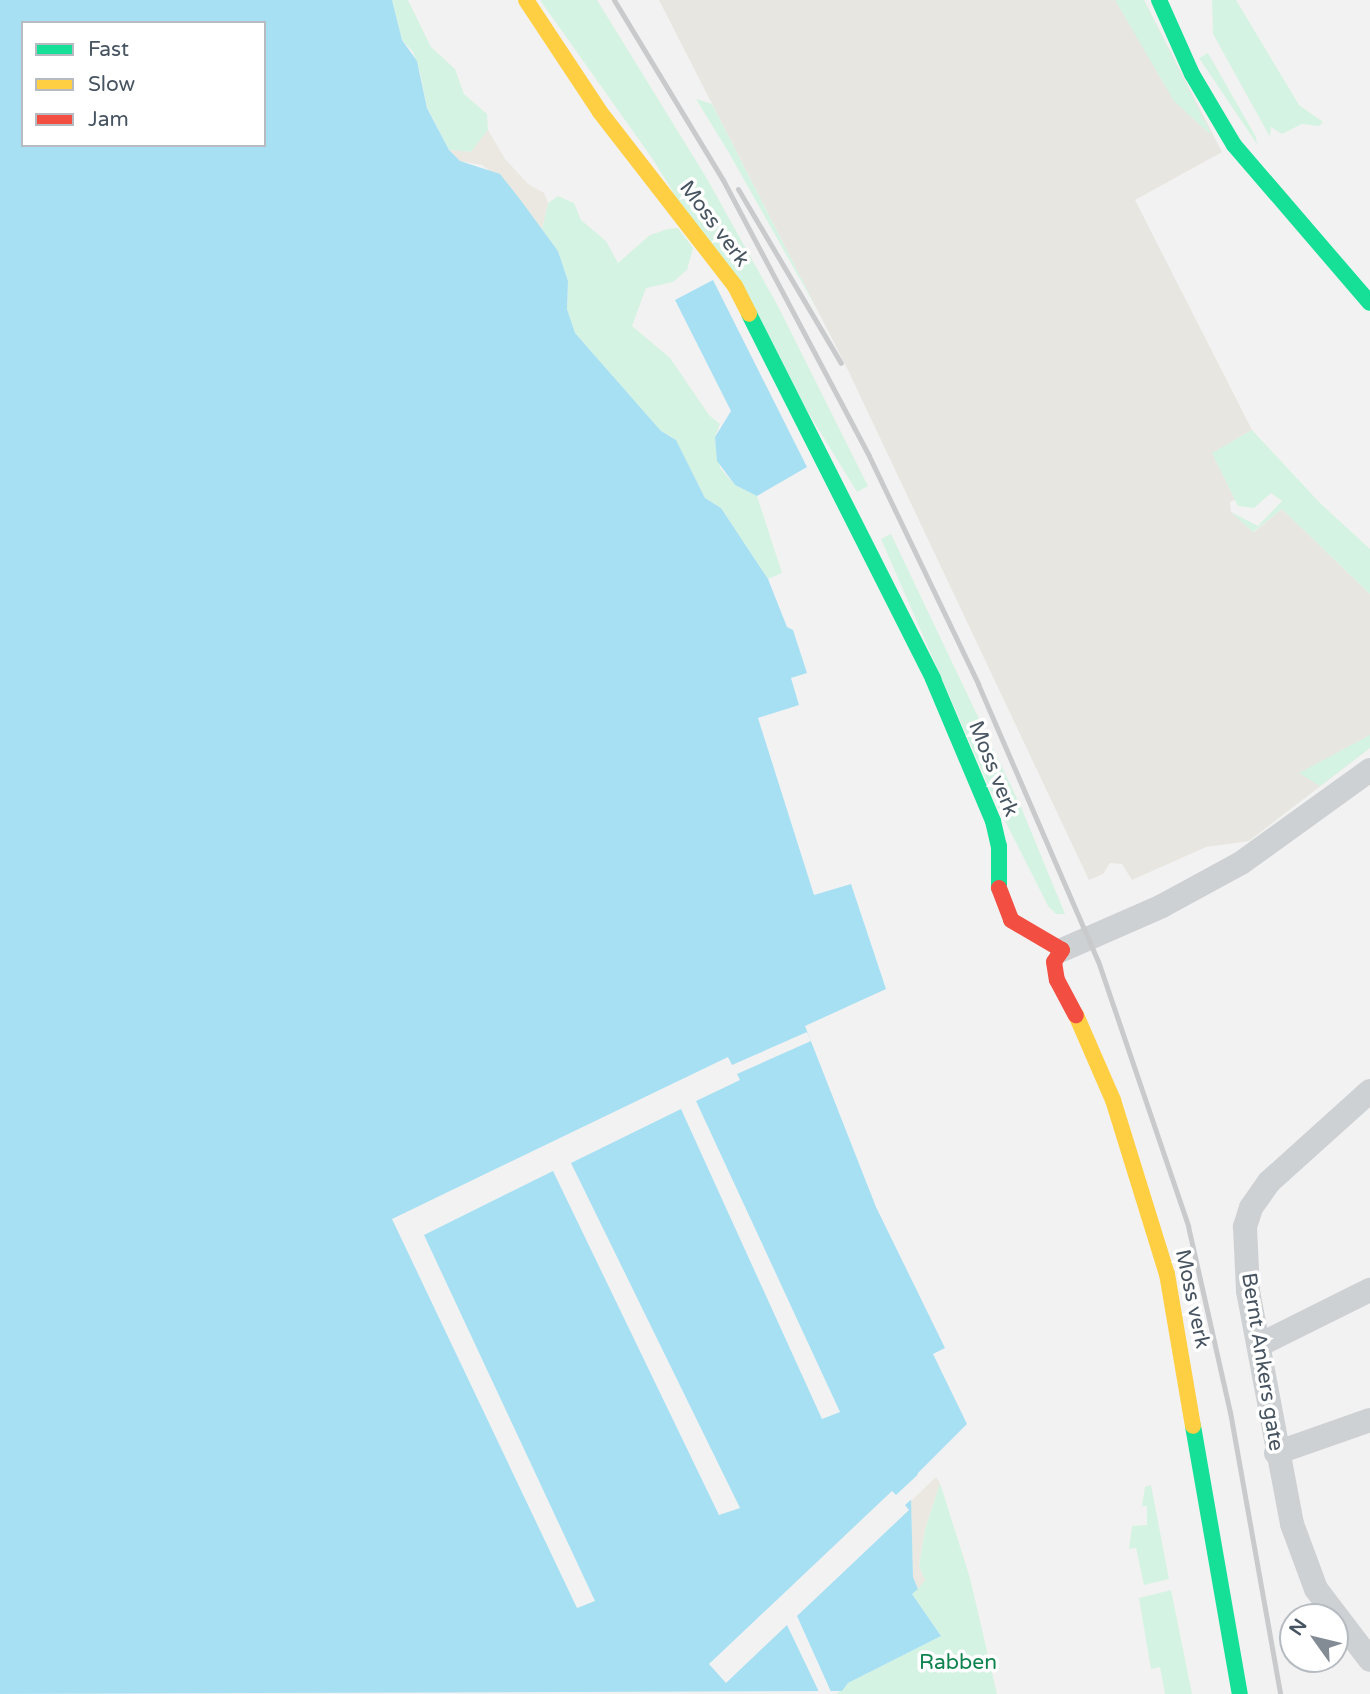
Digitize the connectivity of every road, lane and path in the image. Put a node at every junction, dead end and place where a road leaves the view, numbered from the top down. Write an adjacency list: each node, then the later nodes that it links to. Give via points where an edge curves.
1 (526, 0): 5 (street, Moss verk, via 600,112 735,286 933,679 993,821 999,846 999,894 1012,920)
2 (1159, 0): 3 (street, via 1192,74 1234,145)
3 (1370, 303)
4 (1370, 770): 5 (street, via 1241,863)
5 (1062, 950): 12 (street, Moss verk, via 1054,962 1057,980 1090,1041 1113,1100 1167,1274)
6 (1370, 1091): 8 (street, Bernt Ankers gate, via 1269,1182 1251,1208 1245,1227 1248,1292)
7 (1370, 1290): 8 (street)
8 (1259, 1345): 10 (street, Bernt Ankers gate)
9 (1370, 1420): 10 (street)
10 (1276, 1453): 11 (street, Bernt Ankers gate, via 1306,1571)
11 (1370, 1660)
12 (1240, 1694)

